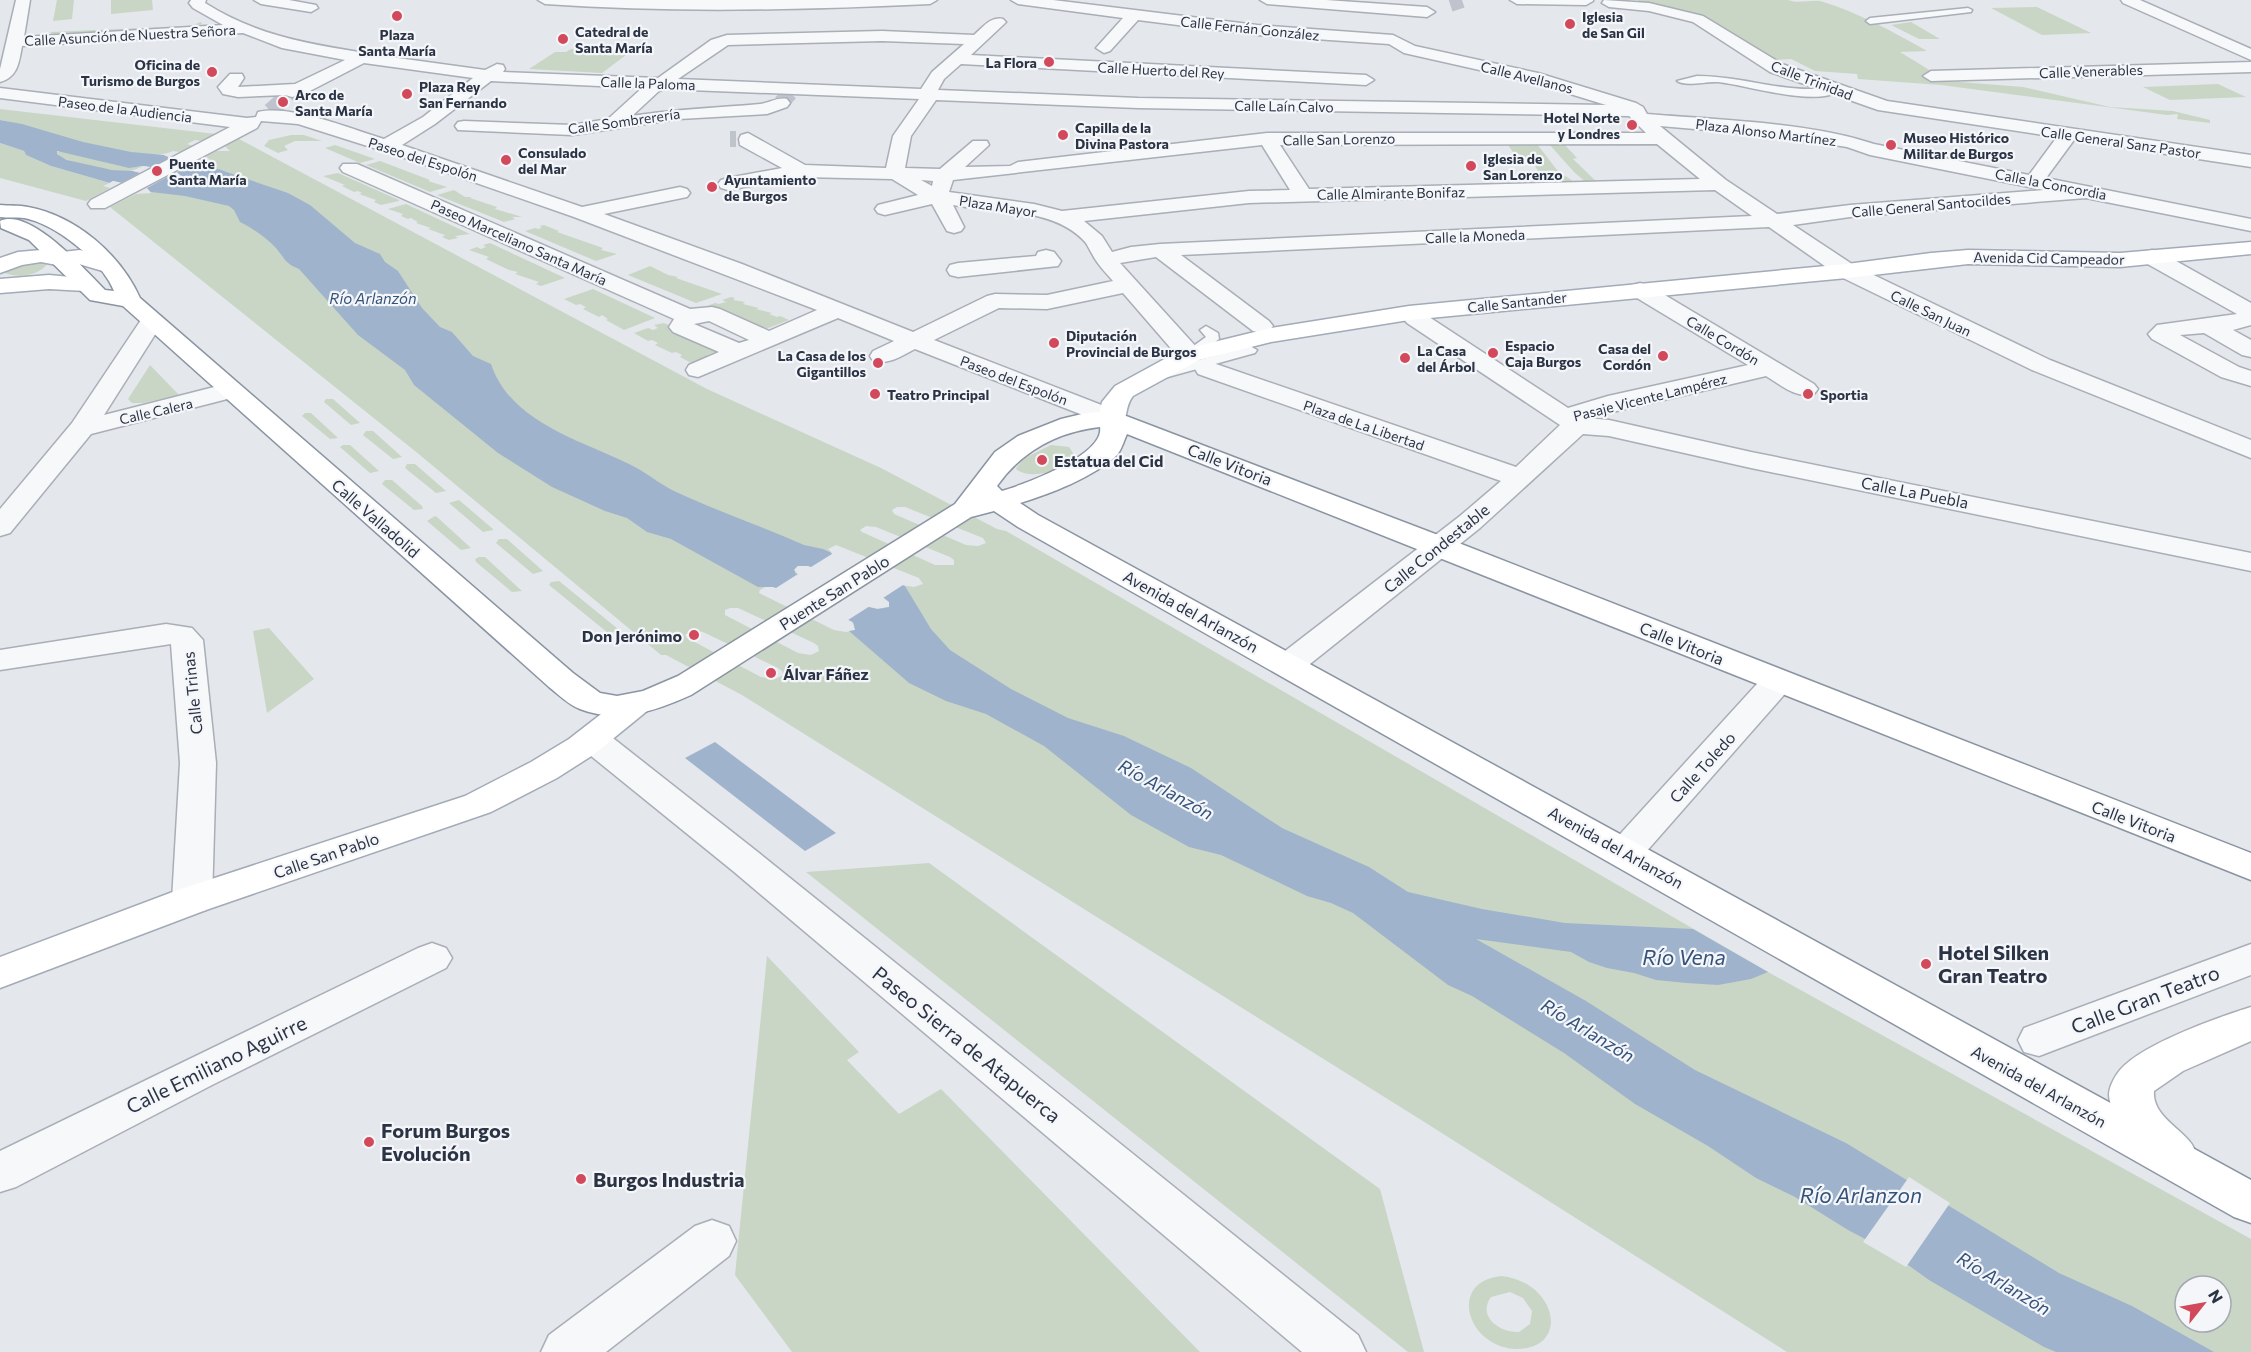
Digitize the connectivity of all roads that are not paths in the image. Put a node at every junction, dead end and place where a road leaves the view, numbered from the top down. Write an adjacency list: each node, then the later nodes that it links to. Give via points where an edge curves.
1 (199, 0): 19 (street, via 198,5)
2 (261, 0): 15 (street)
3 (545, 0): 13 (street, via 821,6)
4 (930, 0): 13 (street)
5 (1128, 0): 17 (street)
6 (1267, 0): 14 (street)
7 (1517, 0): 12 (street)
8 (1632, 0): 12 (street)
9 (2128, 0): 38 (street)
10 (19, 1): 25 (street)
11 (1022, 1): 17 (street, Calle Fernán González)
12 (1593, 1): 48 (street, Calle Trinidad, via 1649,7 1698,19 1765,62)
13 (873, 2)
14 (1381, 5): 24 (street, via 1432,10 1420,15)
15 (311, 8)
16 (1968, 10): 20 (lane)
17 (1096, 12): 18 (street, Calle Fernán González)
18 (1133, 16): 24 (street, Calle Fernán González, via 1393,40); 32 (street)
19 (220, 19): 22 (street); 23 (street)
20 (1870, 21)
21 (998, 22): 26 (street)
22 (245, 29): 23 (street, Calle Asunción de Nuestra Señora); 27 (street)
23 (196, 30): 25 (street, Calle Asunción de Nuestra Señora)
24 (1408, 35): 42 (street); 54 (street, Calle Avellanos, via 1410,50 1568,86 1619,102)
25 (15, 42): 44 (street, via 10,69)
26 (974, 43): 29 (street, via 925,36 838,53); 30 (street); 39 (street)
27 (288, 45): 33 (street); 37 (street)
28 (388, 45): 37 (street)
29 (760, 45): 35 (street, via 754,53); 47 (street, via 727,40 717,43)
30 (1028, 46)
31 (1082, 47): 32 (street, Calle Huerto del Rey)
32 (1104, 48): 34 (street, Calle Huerto del Rey)
33 (259, 50)
34 (1129, 50)
35 (803, 54)
36 (1176, 54): 42 (street, Calle Huerto del Rey)
37 (355, 55): 41 (street, via 404,65); 45 (street, via 296,91 229,90 227,87)
38 (2251, 55)
39 (956, 59): 42 (street, Calle Huerto del Rey); 50 (street, via 938,76 929,90)
40 (2251, 67): 43 (street, Calle Venerables)
41 (496, 74): 47 (street, Calle la Paloma); 66 (street)
42 (1371, 74): 52 (street)
43 (1931, 76)
44 (0, 77)
45 (236, 78)
46 (1682, 81): 48 (lane, via 1708,77 1796,93)
47 (661, 84): 51 (street, Calle la Paloma); 58 (street)
48 (1836, 90): 57 (street, Calle Trinidad)
49 (0, 93): 56 (street, Paseo de la Audiencia)
50 (931, 94): 51 (street, Calle la Paloma); 52 (street, Calle Laín Calvo, via 1138,104); 71 (street, via 903,136)
51 (786, 96): 58 (street, Calle Sombrerería, via 747,112 679,114); 70 (street, Plaza Mayor, via 747,141)
52 (1372, 108): 54 (street, Calle Laín Calvo); 63 (street)
53 (1837, 111): 57 (street, Plaza Alonso Martínez, via 1848,109)
54 (1641, 115): 55 (street, Plaza Alonso Martínez, via 1680,109 1689,114 1729,110 1744,118); 57 (street, Plaza Alonso Martínez, via 1776,131); 61 (street, Calle San Juan)
55 (1781, 115)
56 (261, 117): 66 (street, Paseo del Espolón, via 300,119); 80 (street)
57 (1864, 121): 60 (street, Calle General Sanz Pastor); 62 (street, Calle la Concordia); 62 (street, Plaza Alonso Martínez, via 1903,116)
58 (613, 124): 59 (street, Calle Sombrerería, via 572,130)
59 (464, 126)
60 (2069, 134): 67 (street, Calle General Sanz Pastor); 73 (street)
61 (1660, 136): 62 (street, Plaza Alonso Martínez, via 1675,132 1748,134 1865,153); 63 (street, Calle San Lorenzo); 75 (street, Calle San Juan)
62 (1882, 136): 73 (street, Calle la Concordia)
63 (1381, 138): 64 (street, Calle San Lorenzo)
64 (1267, 139): 69 (street, Calle San Lorenzo); 78 (street)
65 (980, 145): 72 (street, Plaza Mayor)
66 (385, 146): 83 (street, Paseo del Espolón)
67 (2251, 161)
68 (350, 168): 108 (street, Paseo Marceliano Santa María)
69 (1011, 169): 72 (street, Plaza Mayor)
70 (801, 171): 71 (street, Plaza Mayor); 74 (street, Plaza Mayor)
71 (894, 173): 72 (street, Plaza Mayor); 79 (street, Plaza Mayor)
72 (945, 175): 79 (street, Plaza Mayor)
73 (2034, 181): 76 (street, Calle la Concordia)
74 (728, 184)
75 (1719, 184): 78 (street, Calle Almirante Bonifaz); 86 (street, Calle San Juan)
76 (2088, 192): 85 (street, Calle la Concordia); 86 (street, Calle General Santocildes)
77 (680, 193): 83 (street)
78 (1303, 195): 84 (street, Calle Almirante Bonifaz)
79 (938, 196): 81 (street, Plaza Mayor); 84 (street, Plaza Mayor); 99 (street, Plaza Mayor, via 952,234 949,262)
80 (98, 204)
81 (885, 209)
82 (0, 213): 88 (main road, Calle Valladolid, via 31,213); 89 (main road, via 3,222)
83 (581, 213): 107 (street, Paseo del Espolón)
84 (1061, 217): 93 (street, via 1082,228)
85 (2216, 218): 87 (street, Calle la Concordia); 90 (street, Calle la Concordia)
86 (1773, 221): 92 (street, Calle la Moneda); 100 (street, Calle San Juan)
87 (2251, 225)
88 (64, 230): 97 (main road, via 69,253); 98 (main road, Calle Valladolid)
89 (36, 236): 96 (main road); 97 (main road)
90 (2251, 239)
91 (2251, 248): 95 (main road, Avenida Cid Campeador)
92 (1169, 250): 93 (street, Calle la Moneda); 113 (street)
93 (1096, 252): 104 (street)
94 (1046, 257): 99 (street, via 1050,261)
95 (2152, 257): 100 (main road, Avenida Cid Campeador, via 1968,257); 109 (street)
96 (0, 258)
97 (62, 259): 98 (main road, via 80,257); 101 (main road, via 50,271); 102 (main road)
98 (106, 265): 105 (main road, Calle Valladolid, via 125,288)
99 (957, 270): 106 (street)
100 (1847, 271): 103 (main road, Calle Santander); 132 (street, Calle San Juan, via 2041,365)
101 (5, 279): 102 (main road)
102 (85, 284): 105 (main road, via 98,295)
103 (1640, 290): 121 (main road, Calle Santander, via 1398,314 1271,335); 122 (street, Calle Cordón)
104 (1130, 296): 106 (street); 121 (street)
105 (130, 301): 111 (main road, Calle Valladolid)
106 (995, 301): 115 (street)
107 (837, 310): 115 (street, Paseo del Espolón); 116 (street)
108 (687, 316): 116 (street, Paseo Marceliano Santa María, via 712,314); 119 (street, via 681,327)
109 (2251, 316): 112 (street, via 2239,322)
110 (1415, 318): 129 (street)
111 (151, 322): 127 (main road, Calle Valladolid); 130 (street, Calle Calera)
112 (2207, 325): 118 (street); 125 (street, via 2160,334 2230,372)
113 (1261, 326)
114 (1206, 330): 121 (lane, via 1212,339)
115 (925, 336): 120 (street); 128 (street, Paseo del Espolón)
116 (770, 340): 119 (street)
117 (1250, 350): 124 (lane)
118 (2251, 350)
119 (739, 352): 123 (street)
120 (882, 356)
121 (1192, 356): 124 (main road, Calle Santander); 134 (street, Plaza de La Libertad, via 1285,398)
122 (1770, 368): 126 (street, Calle Cordón); 129 (street, Pasaje Vicente Lampérez, via 1608,405)
123 (698, 370)
124 (1146, 378): 128 (main road, Calle Santander, via 1119,397 1113,408)
125 (2251, 379)
126 (1805, 389)
127 (230, 392): 130 (street, Calle Calera); 142 (main road, Calle Valladolid, via 561,680 591,701 612,707)
128 (1113, 420): 131 (main road, via 1074,422); 133 (main road, Calle Santander, via 1112,441); 137 (main road, Calle Vitoria)
129 (1572, 421): 134 (street, Calle Condestable, via 1571,429); 138 (street, Calle La Puebla)
130 (82, 428): 136 (street, Calle Calera)
131 (1023, 446): 133 (main road, via 1045,441 1072,442 1088,455); 135 (main road, via 1012,453)
132 (2251, 450)
133 (1087, 464): 135 (main road, Calle Santander, via 1050,483)
134 (1521, 478): 137 (street, Calle Condestable)
135 (987, 491): 140 (main road, Avenida del Arlanzón, via 1028,521); 142 (main road, Puente San Pablo, via 704,674 671,692)
136 (0, 527)
137 (1441, 546): 140 (street, Calle Condestable); 141 (main road, Calle Vitoria)
138 (2251, 561)
139 (0, 660): 146 (street, Calle Trinas, via 166,634 181,635 187,640 198,763)
140 (1288, 665): 144 (main road, Avenida del Arlanzón)
141 (1778, 681): 144 (street, Calle Toledo); 145 (main road, Calle Vitoria)
142 (635, 704): 143 (main road, Calle San Pablo)
143 (592, 739): 146 (main road, Calle San Pablo, via 544,770 478,804); 156 (street, Paseo Sierra de Atapuerca)
144 (1625, 852): 153 (main road, Avenida del Arlanzón)
145 (2251, 867)
146 (192, 900): 149 (main road, Calle San Pablo)
147 (432, 958): 152 (street, Calle Emiliano Aguirre)
148 (2251, 959): 151 (street, Calle Gran Teatro)
149 (0, 973)
150 (2251, 1023): 153 (main road, via 2163,1062 2140,1075 2132,1088 2132,1104 2171,1153)
151 (2039, 1040)
152 (0, 1173)
153 (2234, 1194)
154 (712, 1241): 155 (street)
155 (567, 1352)
156 (1340, 1352)

